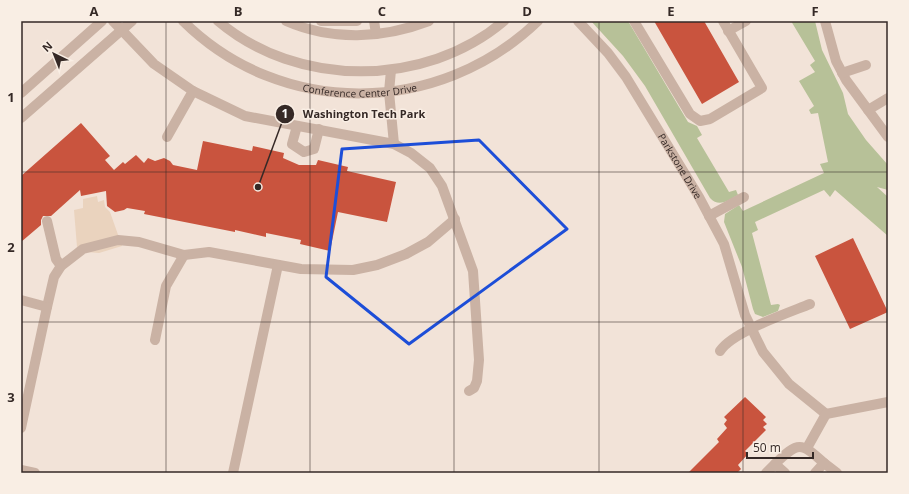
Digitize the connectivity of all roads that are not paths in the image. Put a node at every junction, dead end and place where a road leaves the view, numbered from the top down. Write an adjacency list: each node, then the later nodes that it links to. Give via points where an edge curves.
1 (102, 21): 26 (street)
2 (113, 21): 18 (street)
3 (132, 21): 18 (street)
4 (183, 21): 25 (street, Conference Center Drive, via 237,62 275,79 323,92)
5 (218, 21): 22 (street, Conference Center Drive, via 251,44 286,60 340,71)
6 (286, 21): 20 (street, via 335,34)
7 (321, 21): 8 (street)
8 (357, 21)
9 (374, 21): 20 (street)
10 (429, 21): 20 (street, via 395,32)
11 (504, 21): 22 (street, Conference Center Drive, via 482,37 448,54)
12 (538, 21): 25 (street, Conference Center Drive, via 506,48 485,61 435,83)
13 (578, 21): 36 (street, Parkstone Drive, via 626,76)
14 (634, 21): 19 (street, via 690,114 700,121 710,119 762,88)
15 (723, 21): 19 (street)
16 (746, 21): 19 (street)
17 (825, 21): 23 (street)
18 (121, 30): 24 (street, via 154,64); 29 (street)
19 (728, 31)
20 (376, 34)
21 (866, 65): 23 (street)
22 (391, 70): 25 (street)
23 (842, 73): 28 (street)
24 (193, 91): 30 (street, via 245,116); 32 (street)
25 (389, 92): 34 (street)
26 (21, 94)
27 (888, 98): 28 (street)
28 (868, 110): 33 (street)
29 (21, 118)
30 (296, 126): 31 (street); 31 (street, via 292,144 304,152 314,149)
31 (319, 129): 34 (street)
32 (167, 137)
33 (888, 137)
34 (394, 144): 37 (street, via 430,168 442,186)
35 (744, 197): 36 (street)
36 (709, 216): 45 (street, Parkstone Drive, via 724,244)
37 (455, 220): 40 (street, via 428,242 377,266 352,270 323,270); 48 (street, via 473,272 476,302 478,381)
38 (47, 221): 41 (street, via 56,259)
39 (184, 256): 40 (street, via 209,252); 41 (street, via 139,242 118,240 83,249); 46 (street, via 166,286)
40 (278, 265): 57 (street)
41 (61, 266): 44 (street, via 54,278)
42 (21, 300): 44 (street)
43 (810, 304): 45 (street)
44 (47, 307): 51 (street)
45 (751, 329): 47 (street, via 726,343); 50 (street, Parkstone Drive, via 775,369)
46 (155, 340)
47 (720, 351)
48 (469, 391)
49 (888, 402): 50 (street)
50 (826, 414): 52 (street)
51 (21, 428)
52 (807, 448): 53 (street); 54 (street, via 791,449)
53 (824, 463): 60 (street); 61 (street)
54 (775, 464): 58 (street); 59 (street)
55 (21, 470): 56 (street)
56 (35, 473)
57 (233, 473)
58 (766, 473)
59 (785, 473)
60 (815, 473)
61 (836, 473)

